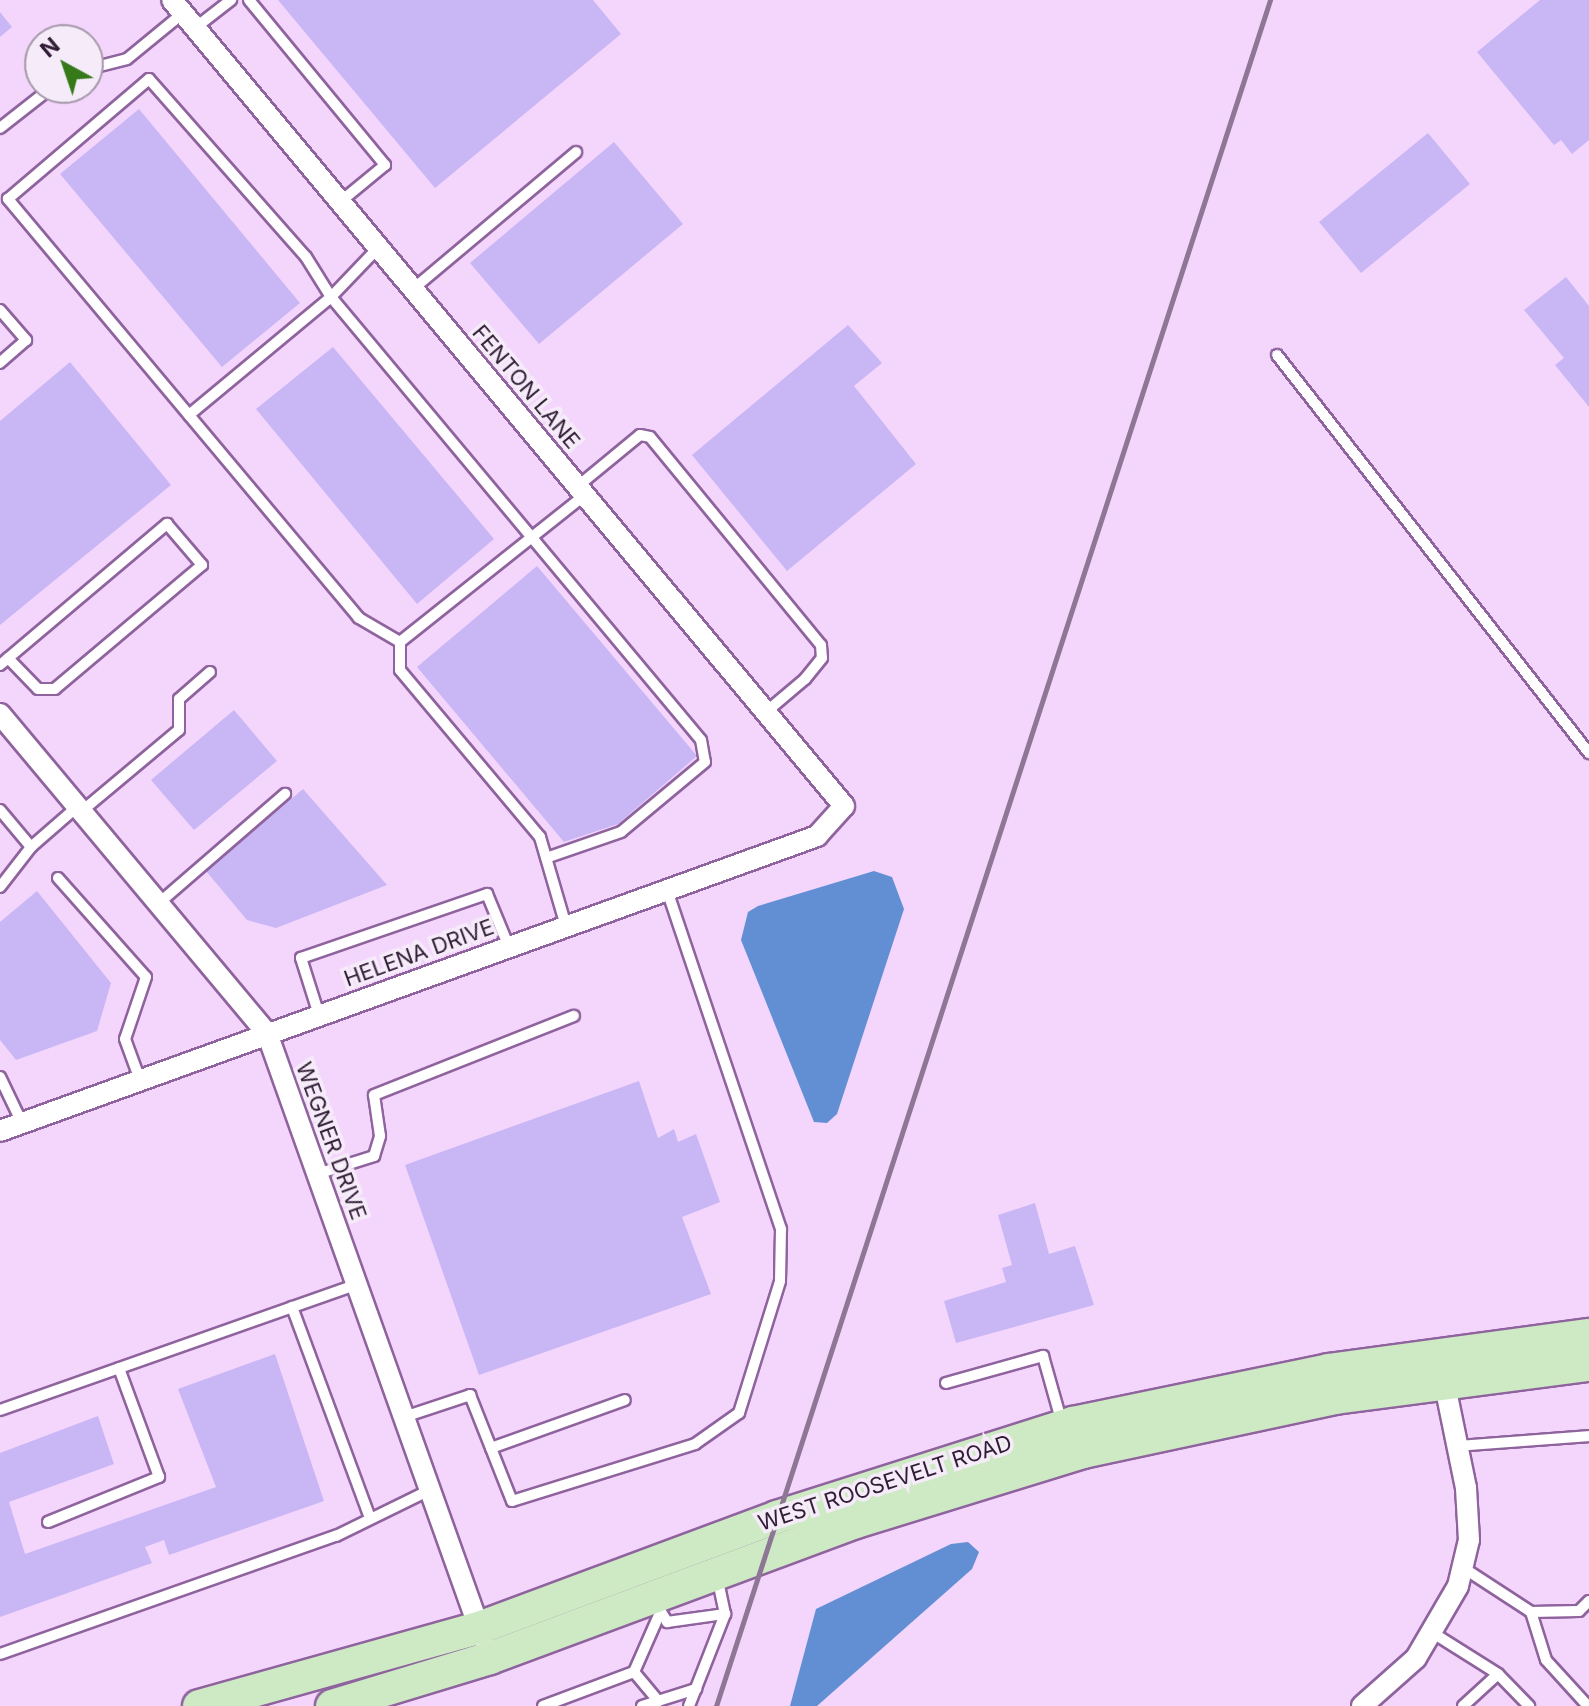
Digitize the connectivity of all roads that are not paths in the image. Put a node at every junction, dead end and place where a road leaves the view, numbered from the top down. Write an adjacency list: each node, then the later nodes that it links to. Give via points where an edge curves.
1 (231, 0): 3 (lane)
2 (249, 0): 8 (lane, via 385,165)
3 (183, 14): 4 (lane, via 127,59); 8 (street, FENTON LANE)
4 (104, 65)
5 (31, 104): 6 (lane)
6 (0, 128)
7 (576, 152): 10 (lane)
8 (340, 202): 9 (street, FENTON LANE)
9 (378, 248): 10 (street, FENTON LANE); 11 (lane)
10 (413, 289): 16 (street, FENTON LANE)
11 (331, 297): 15 (lane); 15 (lane, via 306,257 149,79 8,199); 17 (lane)
12 (0, 310): 14 (lane, via 26,340)
13 (1277, 355): 23 (lane)
14 (0, 363)
15 (189, 415): 18 (lane, via 359,618)
16 (581, 491): 17 (lane); 21 (street, FENTON LANE); 21 (lane, via 640,435 660,449 821,645 822,658 805,679)
17 (532, 537): 18 (lane); 29 (lane, via 701,740 705,762 621,832)
18 (400, 642): 29 (lane, via 400,670 540,837)
19 (4, 662): 19 (lane, via 38,689 55,689 202,565 167,524)
20 (210, 672): 26 (lane, via 179,699 179,730)
21 (766, 712): 25 (street, FENTON LANE)
22 (3, 722): 26 (street, WEGNER DRIVE)
23 (1589, 753)
24 (285, 794): 33 (lane)
25 (844, 806): 32 (street, HELENA DRIVE, via 817,836)
26 (80, 809): 28 (lane); 33 (street, WEGNER DRIVE)
27 (0, 810): 28 (lane)
28 (31, 847): 31 (lane)
29 (546, 858): 34 (lane)
30 (58, 878): 40 (lane, via 146,977 125,1039)
31 (0, 887)
32 (667, 890): 34 (street, HELENA DRIVE); 57 (lane, via 781,1229 780,1281 739,1413 695,1444 512,1501)
33 (159, 903): 38 (street, WEGNER DRIVE)
34 (566, 926): 35 (street, HELENA DRIVE)
35 (509, 947): 36 (street, HELENA DRIVE); 36 (lane, via 487,894 301,958)
36 (319, 1015): 38 (street, HELENA DRIVE)
37 (574, 1016): 43 (lane, via 374,1095 380,1136 374,1156)
38 (267, 1033): 40 (street, HELENA DRIVE); 43 (street, WEGNER DRIVE)
39 (0, 1077): 41 (lane)
40 (140, 1080): 41 (street, HELENA DRIVE)
41 (22, 1123): 42 (street, HELENA DRIVE)
42 (0, 1131)
43 (317, 1174): 44 (street, WEGNER DRIVE)
44 (357, 1284): 45 (lane); 53 (street, WEGNER DRIVE)
45 (292, 1307): 49 (lane); 59 (lane)
46 (1589, 1335): 48 (main road, WEST ROOSEVELT ROAD)
47 (1589, 1365): 48 (main road, WEST ROOSEVELT ROAD)
48 (1441, 1367): 54 (main road, WEST ROOSEVELT ROAD, via 1229,1387); 56 (street); 62 (main road, WEST ROOSEVELT ROAD, via 1083,1452 952,1490)
49 (119, 1368): 52 (lane); 60 (lane, via 159,1477)
50 (946, 1383): 54 (lane, via 1043,1356)
51 (625, 1400): 57 (lane)
52 (0, 1410)
53 (404, 1417): 57 (lane, via 470,1395); 58 (street, WEGNER DRIVE)
54 (1063, 1426): 68 (main road, WEST ROOSEVELT ROAD, via 821,1502)
55 (1589, 1436): 56 (lane)
56 (1457, 1446): 61 (street, via 1469,1540)
57 (491, 1448)
58 (430, 1490): 59 (lane); 68 (street, WEGNER DRIVE)
59 (369, 1515): 69 (lane, via 336,1536)
60 (48, 1522)
61 (1462, 1567): 65 (lane); 67 (street)
62 (717, 1575): 64 (main road, WEST ROOSEVELT ROAD); 66 (lane)
63 (1589, 1601): 65 (lane, via 1579,1611)
64 (656, 1608): 66 (lane, via 687,1624); 68 (main road, WEST ROOSEVELT ROAD); 70 (lane)
65 (1531, 1612): 82 (lane, via 1546,1660)
66 (725, 1614): 72 (lane)
67 (1433, 1633): 71 (lane); 79 (street, via 1416,1658)
68 (485, 1643): 74 (main road, WEST ROOSEVELT ROAD); 75 (main road, WEST ROOSEVELT ROAD)
69 (0, 1654)
70 (634, 1672): 73 (lane); 76 (lane)
71 (1498, 1674): 80 (lane); 81 (lane)
72 (696, 1689): 73 (lane); 78 (lane)
73 (658, 1701): 77 (lane)
74 (199, 1706)
75 (332, 1706)
76 (543, 1706)
77 (642, 1706)
78 (689, 1706)
79 (1362, 1706)
80 (1463, 1706)
81 (1529, 1706)
82 (1588, 1706)

